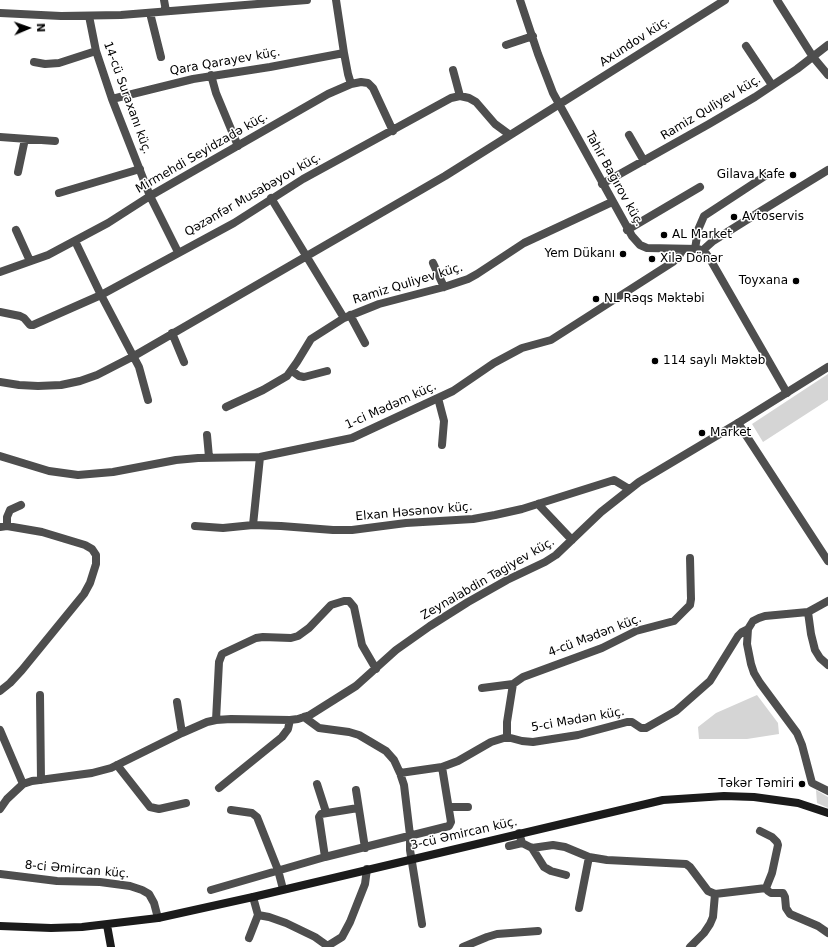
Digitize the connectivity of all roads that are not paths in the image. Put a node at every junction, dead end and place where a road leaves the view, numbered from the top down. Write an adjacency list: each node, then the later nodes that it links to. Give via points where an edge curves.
1 (164, 0): 7 (street)
2 (306, 0): 7 (street)
3 (336, 0): 16 (street)
4 (520, 0): 11 (street, Tahir Bağırov küç.)
5 (725, 0): 27 (street, Axundov küç.)
6 (778, 0): 18 (street)
7 (166, 11): 9 (street)
8 (0, 13): 10 (street)
9 (150, 13): 10 (street); 17 (street)
10 (88, 16): 15 (street, 14-cü Suraxanı küç.)
11 (533, 36): 12 (street); 27 (street, Tahir Bağırov küç.)
12 (506, 45)
13 (828, 45): 18 (street, Ramiz Quliyev küç.)
14 (746, 46): 24 (street)
15 (96, 51): 19 (street, via 59,63); 26 (street, 14-cü Suraxanı küç.)
16 (344, 52): 21 (street, Qara Qarayev küç., via 270,67); 23 (street)
17 (161, 57)
18 (814, 57): 22 (street); 24 (street, Ramiz Quliyev küç.)
19 (34, 62)
20 (453, 70): 25 (street)
21 (211, 75): 26 (street, Qara Qarayev küç.); 34 (street)
22 (828, 75)
23 (351, 84): 28 (street, Mirmehdi Seyidzadə küç., via 368,83 373,88); 34 (street, Mirmehdi Seyidzadə küç., via 328,94)
24 (772, 85): 35 (street, Ramiz Quliyev küç.)
25 (460, 96): 28 (street, Qəzənfər Musabəyov küç., via 451,98); 29 (street, via 476,102 495,124)
26 (112, 99): 36 (street, 14-cü Suraxanı küç.)
27 (559, 105): 29 (street, Axundov küç.); 40 (street, Tahir Bağırov küç.)
28 (393, 131): 44 (street, Qəzənfər Musabəyov küç.)
29 (510, 135): 52 (street, Axundov küç., via 445,176)
30 (629, 135): 35 (street)
31 (0, 137): 32 (street)
32 (25, 139): 33 (street); 38 (street)
33 (55, 141)
34 (238, 146): 43 (street, Mirmehdi Seyidzadə küç.)
35 (644, 161): 40 (street, Ramiz Quliyev küç.)
36 (140, 169): 42 (street); 43 (street, 14-cü Suraxanı küç.)
37 (828, 170): 50 (street)
38 (18, 172)
39 (764, 176): 50 (street, via 704,216 698,230)
40 (602, 184): 45 (street, Tahir Bağırov küç.)
41 (700, 187): 47 (street)
42 (59, 193)
43 (150, 196): 48 (street, Mirmehdi Seyidzadə küç.); 51 (street, 14-cü Suraxanı küç.)
44 (271, 198): 51 (street, Qəzənfər Musabəyov küç., via 234,223); 52 (street)
45 (612, 202): 47 (street, Tahir Bağırov küç.); 56 (street, Ramiz Quliyev küç., via 524,243 477,274)
46 (16, 230): 53 (street)
47 (628, 230): 49 (street, Tahir Bağırov küç., via 636,241 647,248)
48 (75, 241): 53 (street, Mirmehdi Seyidzadə küç.); 57 (street)
49 (683, 249): 50 (street, Tahir Bağırov küç.); 69 (street, 1-ci Mədəm küç., via 673,262 551,340 522,348)
50 (699, 250): 68 (street, via 710,259)
51 (178, 252): 57 (street, Qəzənfər Musabəyov küç.)
52 (306, 256): 59 (street); 60 (street, Axundov küç.)
53 (30, 261): 55 (street, Mirmehdi Seyidzadə küç.)
54 (433, 263): 56 (street)
55 (0, 272)
56 (444, 287): 59 (street, Ramiz Quliyev küç., via 379,304)
57 (101, 295): 58 (street, Qəzənfər Musabəyov küç., via 33,325 20,316); 62 (street)
58 (0, 312)
59 (347, 317): 61 (street); 65 (street, Ramiz Quliyev küç., via 311,339)
60 (172, 333): 62 (street, Axundov küç.); 63 (street)
61 (365, 343)
62 (134, 356): 67 (street, Axundov küç., via 97,375 61,385 38,386); 70 (street, via 140,367)
63 (184, 362)
64 (828, 367): 68 (street)
65 (292, 371): 66 (street, via 304,377); 71 (street, Ramiz Quliyev küç., via 278,382)
66 (327, 371)
67 (0, 382)
68 (787, 393): 72 (street)
69 (438, 398): 74 (street, via 444,421); 77 (street, 1-ci Mədəm küç., via 352,438)
70 (148, 400)
71 (226, 407)
72 (738, 423): 78 (street, Zeynalabdin Tagiyev küç.); 86 (street)
73 (207, 435): 76 (street)
74 (442, 445)
75 (0, 456): 76 (street, 1-ci Mədəm küç., via 49,470 78,475)
76 (209, 457): 77 (street, 1-ci Mədəm küç.)
77 (260, 457): 81 (street)
78 (629, 489): 79 (street, Elxan Həsənov küç., via 614,480); 84 (street, Zeynalabdin Tagiyev küç.)
79 (538, 504): 81 (street, Elxan Həsənov küç., via 512,512 472,519 406,523 352,530); 84 (street)
80 (21, 505): 83 (street, via 10,510)
81 (253, 525): 82 (street, Elxan Həsənov küç., via 223,528)
82 (195, 526)
83 (3, 527): 94 (street, via 42,532 84,545 92,549 96,555 96,564 84,594 22,670)
84 (572, 540): 91 (street, Zeynalabdin Tagiyev küç., via 545,562 507,580 430,626 396,650)
85 (690, 558): 92 (street, 4-cü Mədən küç., via 690,605 674,621 636,631 602,648 530,674)
86 (828, 561)
87 (828, 601): 88 (street)
88 (808, 612): 89 (street, 5-ci Mədən küç., via 765,616 753,621); 90 (street, via 816,650)
89 (748, 629): 102 (street, 5-ci Mədən küç., via 738,636 710,681 676,711 646,728 627,722 578,735 533,742); 111 (street, via 747,644 754,673 796,733 802,745 812,783)
90 (828, 665)
91 (376, 669): 97 (street, Zeynalabdin Tagiyev küç., via 356,686); 98 (street, via 362,644 354,607 349,601 331,605 298,636 256,638 222,654 219,662)
92 (513, 684): 93 (street); 102 (street, via 507,722)
93 (482, 688)
94 (0, 691)
95 (40, 695): 106 (street)
96 (177, 702): 101 (street)
97 (304, 717): 99 (street, Zeynalabdin Tagiyev küç.); 105 (street, via 319,728 348,732 371,742 386,751)
98 (216, 720): 99 (street, Zeynalabdin Tagiyev küç.); 101 (street, Zeynalabdin Tagiyev küç.)
99 (290, 720): 109 (street, via 288,729 282,737)
100 (0, 730): 107 (street)
101 (182, 733): 103 (street, Zeynalabdin Tagiyev küç.)
102 (508, 737): 104 (street, via 491,742)
103 (117, 765): 106 (street, Zeynalabdin Tagiyev küç., via 97,772); 112 (street, via 150,807 159,809)
104 (442, 767): 105 (street); 113 (street)
105 (400, 773): 122 (street, via 404,785)
106 (41, 780): 107 (street, Zeynalabdin Tagiyev küç.)
107 (23, 784): 116 (street)
108 (317, 784): 118 (street)
109 (219, 788)
110 (356, 790): 115 (street)
111 (828, 791)
112 (186, 803)
113 (449, 807): 114 (street); 122 (street, via 449,826)
114 (468, 807)
115 (358, 808): 118 (street); 125 (street)
116 (0, 809)
117 (231, 810): 131 (street, via 252,813 257,817)
118 (326, 812): 127 (street, via 319,817)
119 (828, 813): 121 (main road, 3-cü Əmircan küç., via 776,799 689,797 656,801)
120 (760, 832): 134 (street, via 772,838 778,845)
121 (519, 833): 123 (street); 129 (main road, 3-cü Əmircan küç.)
122 (410, 835): 125 (street); 129 (street)
123 (522, 842): 124 (street); 126 (street)
124 (509, 846)
125 (364, 848): 127 (street)
126 (532, 848): 128 (street, via 553,845); 133 (street, via 544,867)
127 (325, 857): 131 (street)
128 (589, 857): 137 (street, via 686,864 708,891); 139 (street)
129 (411, 859): 130 (main road, 3-cü Əmircan küç.); 142 (street)
130 (367, 869): 135 (main road, 3-cü Əmircan küç.); 149 (street, via 365,884 350,922 342,936)
131 (278, 870): 135 (street); 136 (street)
132 (0, 874): 141 (street, 8-ci Əmircan küç., via 130,886 148,894 154,902)
133 (566, 875)
134 (766, 888): 137 (street); 146 (street, via 772,893 783,893 790,914)
135 (283, 889): 138 (main road, 3-cü Əmircan küç.)
136 (211, 890)
137 (716, 894): 151 (street, via 710,924)
138 (253, 896): 140 (street); 141 (main road, 3-cü Əmircan küç.)
139 (579, 908)
140 (258, 916): 147 (street); 149 (street, via 286,923 315,937)
141 (158, 918): 143 (main road, 3-cü Əmircan küç.)
142 (422, 924)
143 (107, 925): 144 (main road, 3-cü Əmircan küç., via 51,928); 148 (main road)
144 (0, 926)
145 (538, 932): 150 (street, via 492,935)
146 (828, 933)
147 (249, 938)
148 (111, 947)
149 (328, 947)
150 (464, 947)
151 (690, 947)

